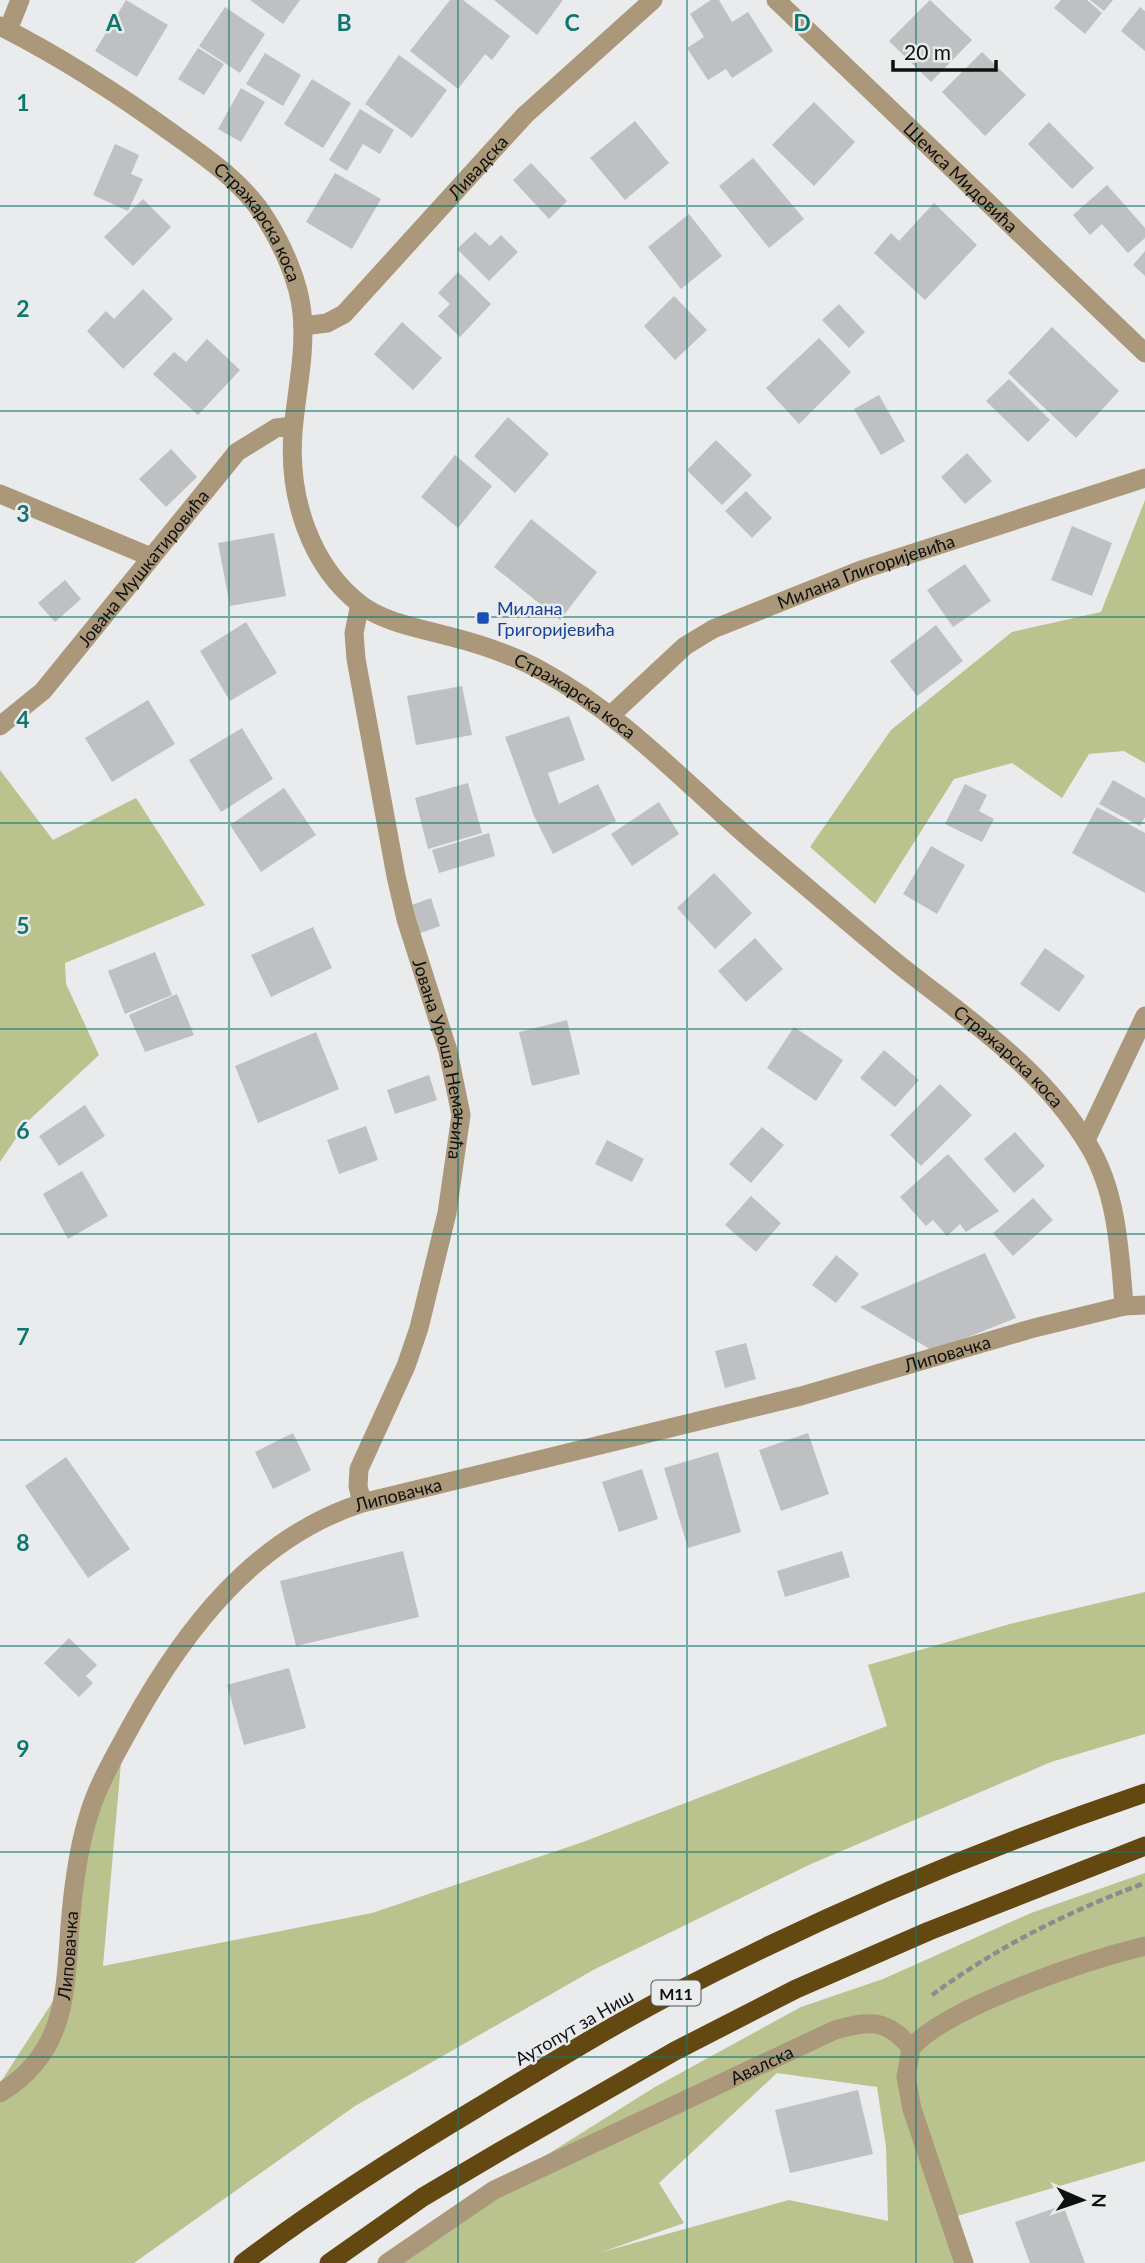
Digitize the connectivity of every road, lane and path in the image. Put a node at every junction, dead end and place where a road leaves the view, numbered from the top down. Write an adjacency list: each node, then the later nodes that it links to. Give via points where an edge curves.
1 (20, 0): 4 (street)
2 (653, 0): 5 (street, Ливадска, via 525,115 344,314)
3 (776, 0): 6 (street, Шемса Мидовића)
4 (4, 28): 5 (street, Стражарска коса, via 94,78 211,161 247,195 266,218 291,271)
5 (303, 327): 7 (street, Стражарска коса)
6 (1145, 353)
7 (293, 426): 10 (street, Јована Мушкатировића, via 276,428 237,452); 11 (street, Стражарска коса, via 296,496 312,545)
8 (1145, 478): 12 (street, Милана Глигоријевића, via 861,570 713,629 685,646)
9 (0, 494): 10 (street)
10 (151, 557): 13 (street, Јована Мушкатировића, via 43,691)
11 (360, 604): 12 (street, Стражарска коса, via 394,621 503,653 541,670); 18 (street, Јована Уроша Немањића, via 354,633 356,659 396,876 448,1051 461,1115 447,1213 427,1296 406,1366 359,1469)
12 (612, 714): 15 (street, Стражарска коса, via 754,843 1000,1043 1041,1080)
13 (0, 726)
14 (1145, 1016): 15 (street)
15 (1086, 1140): 17 (street, Стражарска коса, via 1106,1185)
16 (1145, 1305): 17 (street, Липовачка)
17 (1124, 1306): 18 (street, Липовачка, via 801,1396)
18 (362, 1503): 25 (street, Липовачка, via 303,1530 247,1571 197,1622 156,1680 90,1811 75,1877 63,2011 30,2070)
19 (1145, 1793): 26 (highway, Аутопут за Ниш / M11, via 904,1884 677,1992 433,2134)
20 (1145, 1846): 27 (highway, via 796,1989 675,2051 499,2152 423,2197)
21 (1145, 1883): 23 (path, via 979,1960 927,1999)
22 (1145, 1946): 24 (street, via 1028,1984 948,2019)
23 (898, 2031): 24 (street); 28 (street, Авалска, via 872,2023 835,2030 494,2190)
24 (911, 2048): 29 (street, via 906,2077 912,2109)
25 (0, 2093)
26 (243, 2263)
27 (329, 2263)
28 (387, 2263)
29 (964, 2263)

